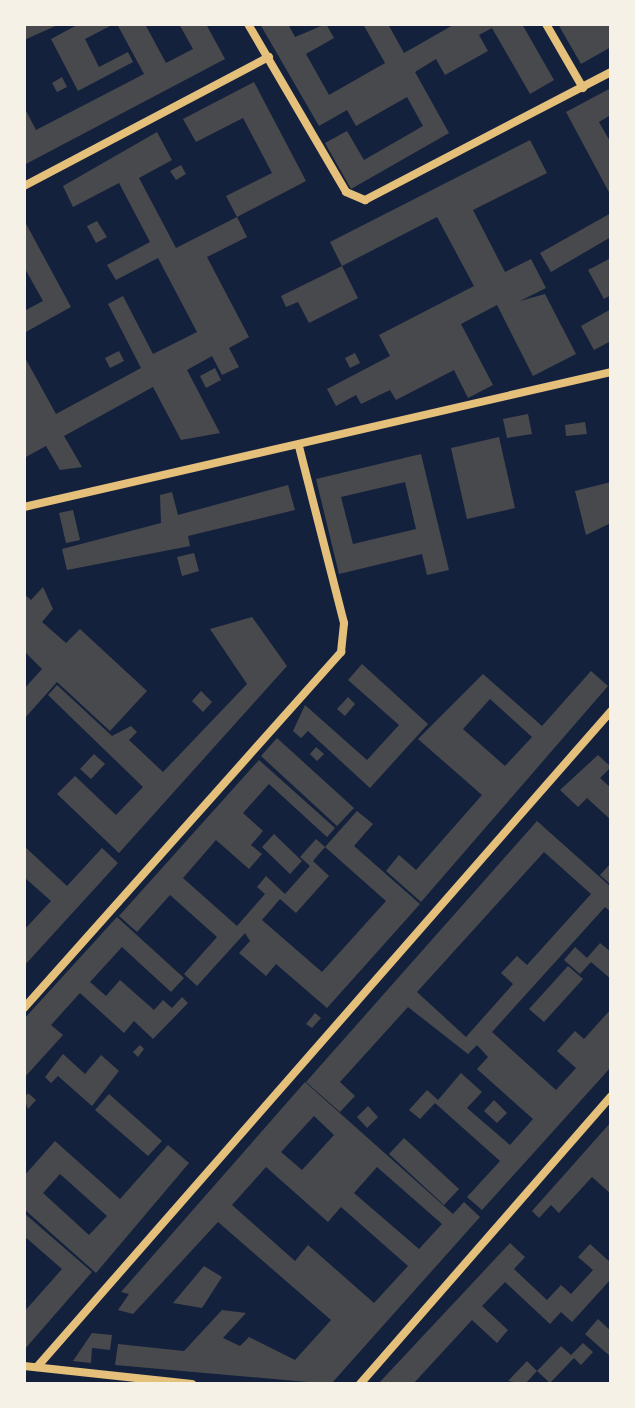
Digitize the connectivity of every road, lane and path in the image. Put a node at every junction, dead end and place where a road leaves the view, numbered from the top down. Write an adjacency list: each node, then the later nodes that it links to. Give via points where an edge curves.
1 (248, 24): 3 (street)
2 (546, 24): 5 (street)
3 (269, 57): 5 (street, via 346,192 365,200); 6 (street)
4 (611, 72): 5 (street)
5 (583, 88)
6 (24, 186)
7 (611, 372): 8 (street)
8 (299, 446): 9 (street, via 154,472); 11 (street, via 344,623 341,652)
9 (24, 507)
10 (611, 711): 14 (street)
11 (24, 1008)
12 (611, 1096): 16 (street)
13 (24, 1366): 14 (street)
14 (37, 1367): 15 (street)
15 (192, 1384)
16 (360, 1384)

